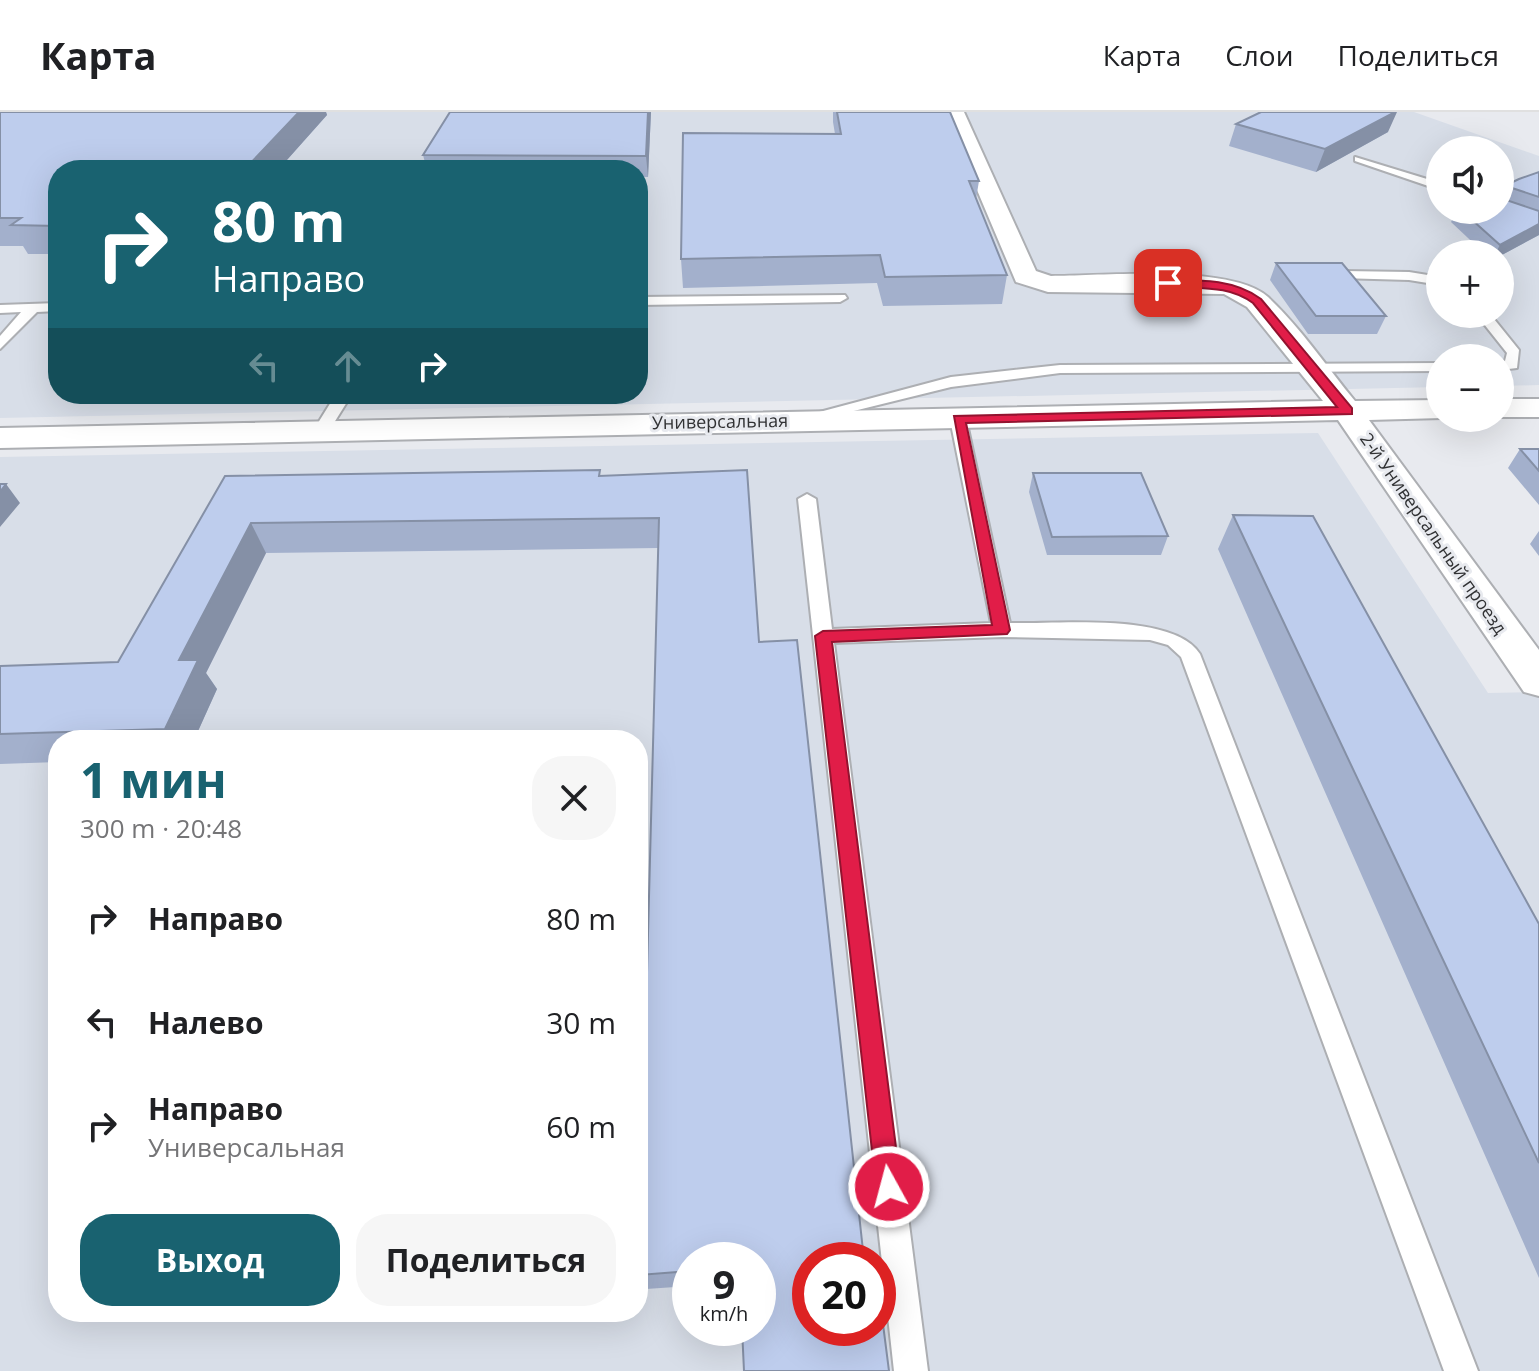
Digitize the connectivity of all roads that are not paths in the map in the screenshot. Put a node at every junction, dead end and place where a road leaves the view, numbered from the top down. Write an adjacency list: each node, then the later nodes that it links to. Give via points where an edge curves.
1 (954, 112): 14 (street, 2-й Универсальный проезд, via 1025,276 1048,284 1231,287 1257,301)
2 (1359, 159): 3 (lane)
3 (1426, 182)
4 (1344, 275): 5 (lane)
5 (1426, 279)
6 (840, 298): 7 (lane)
7 (648, 301)
8 (48, 307): 9 (lane)
9 (33, 308): 10 (lane); 13 (lane)
10 (0, 309)
11 (1494, 328): 12 (lane)
12 (1507, 344)
13 (0, 345)
14 (1311, 367): 15 (lane); 20 (street, 2-й Универсальный проезд); 21 (lane, via 1060,369 994,375)
15 (1426, 367)
16 (338, 404): 23 (lane)
17 (1514, 408): 18 (street)
18 (1539, 408)
19 (1426, 409): 20 (street, Универсальная)
20 (1347, 411): 22 (street, Универсальная); 28 (street, 2-й Универсальный проезд)
21 (804, 419): 22 (street, Универсальная); 23 (street, Универсальная)
22 (958, 419): 26 (lane)
23 (321, 431): 24 (street, Универсальная)
24 (0, 438)
25 (807, 499): 27 (lane)
26 (1002, 630): 27 (lane); 30 (lane, via 1150,633 1175,640 1190,654)
27 (823, 636): 29 (lane)
28 (1539, 681)
29 (911, 1371)
30 (1461, 1371)

